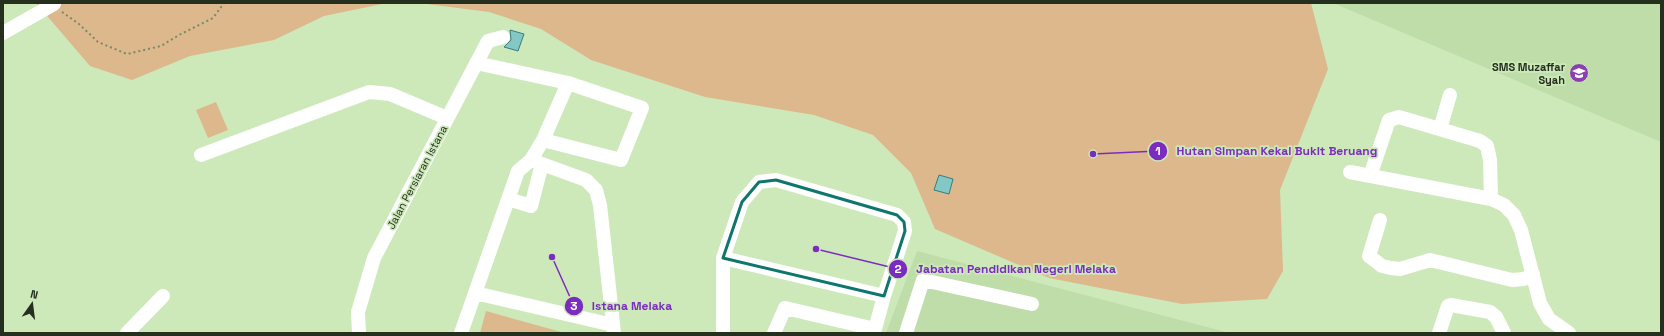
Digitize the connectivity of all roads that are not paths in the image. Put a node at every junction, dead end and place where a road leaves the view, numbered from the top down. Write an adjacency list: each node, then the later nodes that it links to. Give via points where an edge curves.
1 (54, 4): 2 (street)
2 (3, 34)
3 (502, 37): 4 (street, Jalan Persiaran Istana, via 488,41)
4 (476, 63): 5 (street); 7 (street, Jalan Persiaran Istana)
5 (568, 83): 9 (street); 9 (street, via 642,108 621,160)
6 (1450, 95): 8 (street)
7 (447, 118): 10 (street, via 390,94 369,92); 25 (street, Jalan Persiaran Istana, via 374,258 358,312)
8 (1440, 129): 13 (street, via 1399,117 1389,120); 15 (street, via 1480,141 1487,146)
9 (543, 140): 11 (street)
10 (201, 155)
11 (537, 162): 14 (street, via 518,171); 14 (street, via 531,206); 23 (street, via 586,180 596,190 600,205)
12 (1350, 172): 13 (street)
13 (1370, 176): 15 (street)
14 (508, 199): 19 (street)
15 (1491, 199): 18 (street, via 1504,205 1514,215 1521,230)
16 (1380, 220): 18 (street, via 1369,256 1382,266 1400,269 1430,260 1512,280 1524,279)
17 (723, 258): 21 (street); 21 (street, via 742,202 759,182 776,180 896,215 904,222 905,231); 27 (street)
18 (1532, 274): 32 (street, via 1540,303 1549,319)
19 (475, 293): 23 (street); 26 (street)
20 (163, 296): 24 (street)
21 (884, 296): 28 (street, via 875,329 785,308)
22 (1032, 304): 29 (street, via 923,280)
23 (613, 329)
24 (127, 333)
25 (359, 333)
26 (461, 333)
27 (723, 333)
28 (774, 333)
29 (906, 333)
30 (1439, 333): 31 (street, via 1448,306 1451,304 1490,312 1496,317)
31 (1504, 333)
32 (1569, 333)

